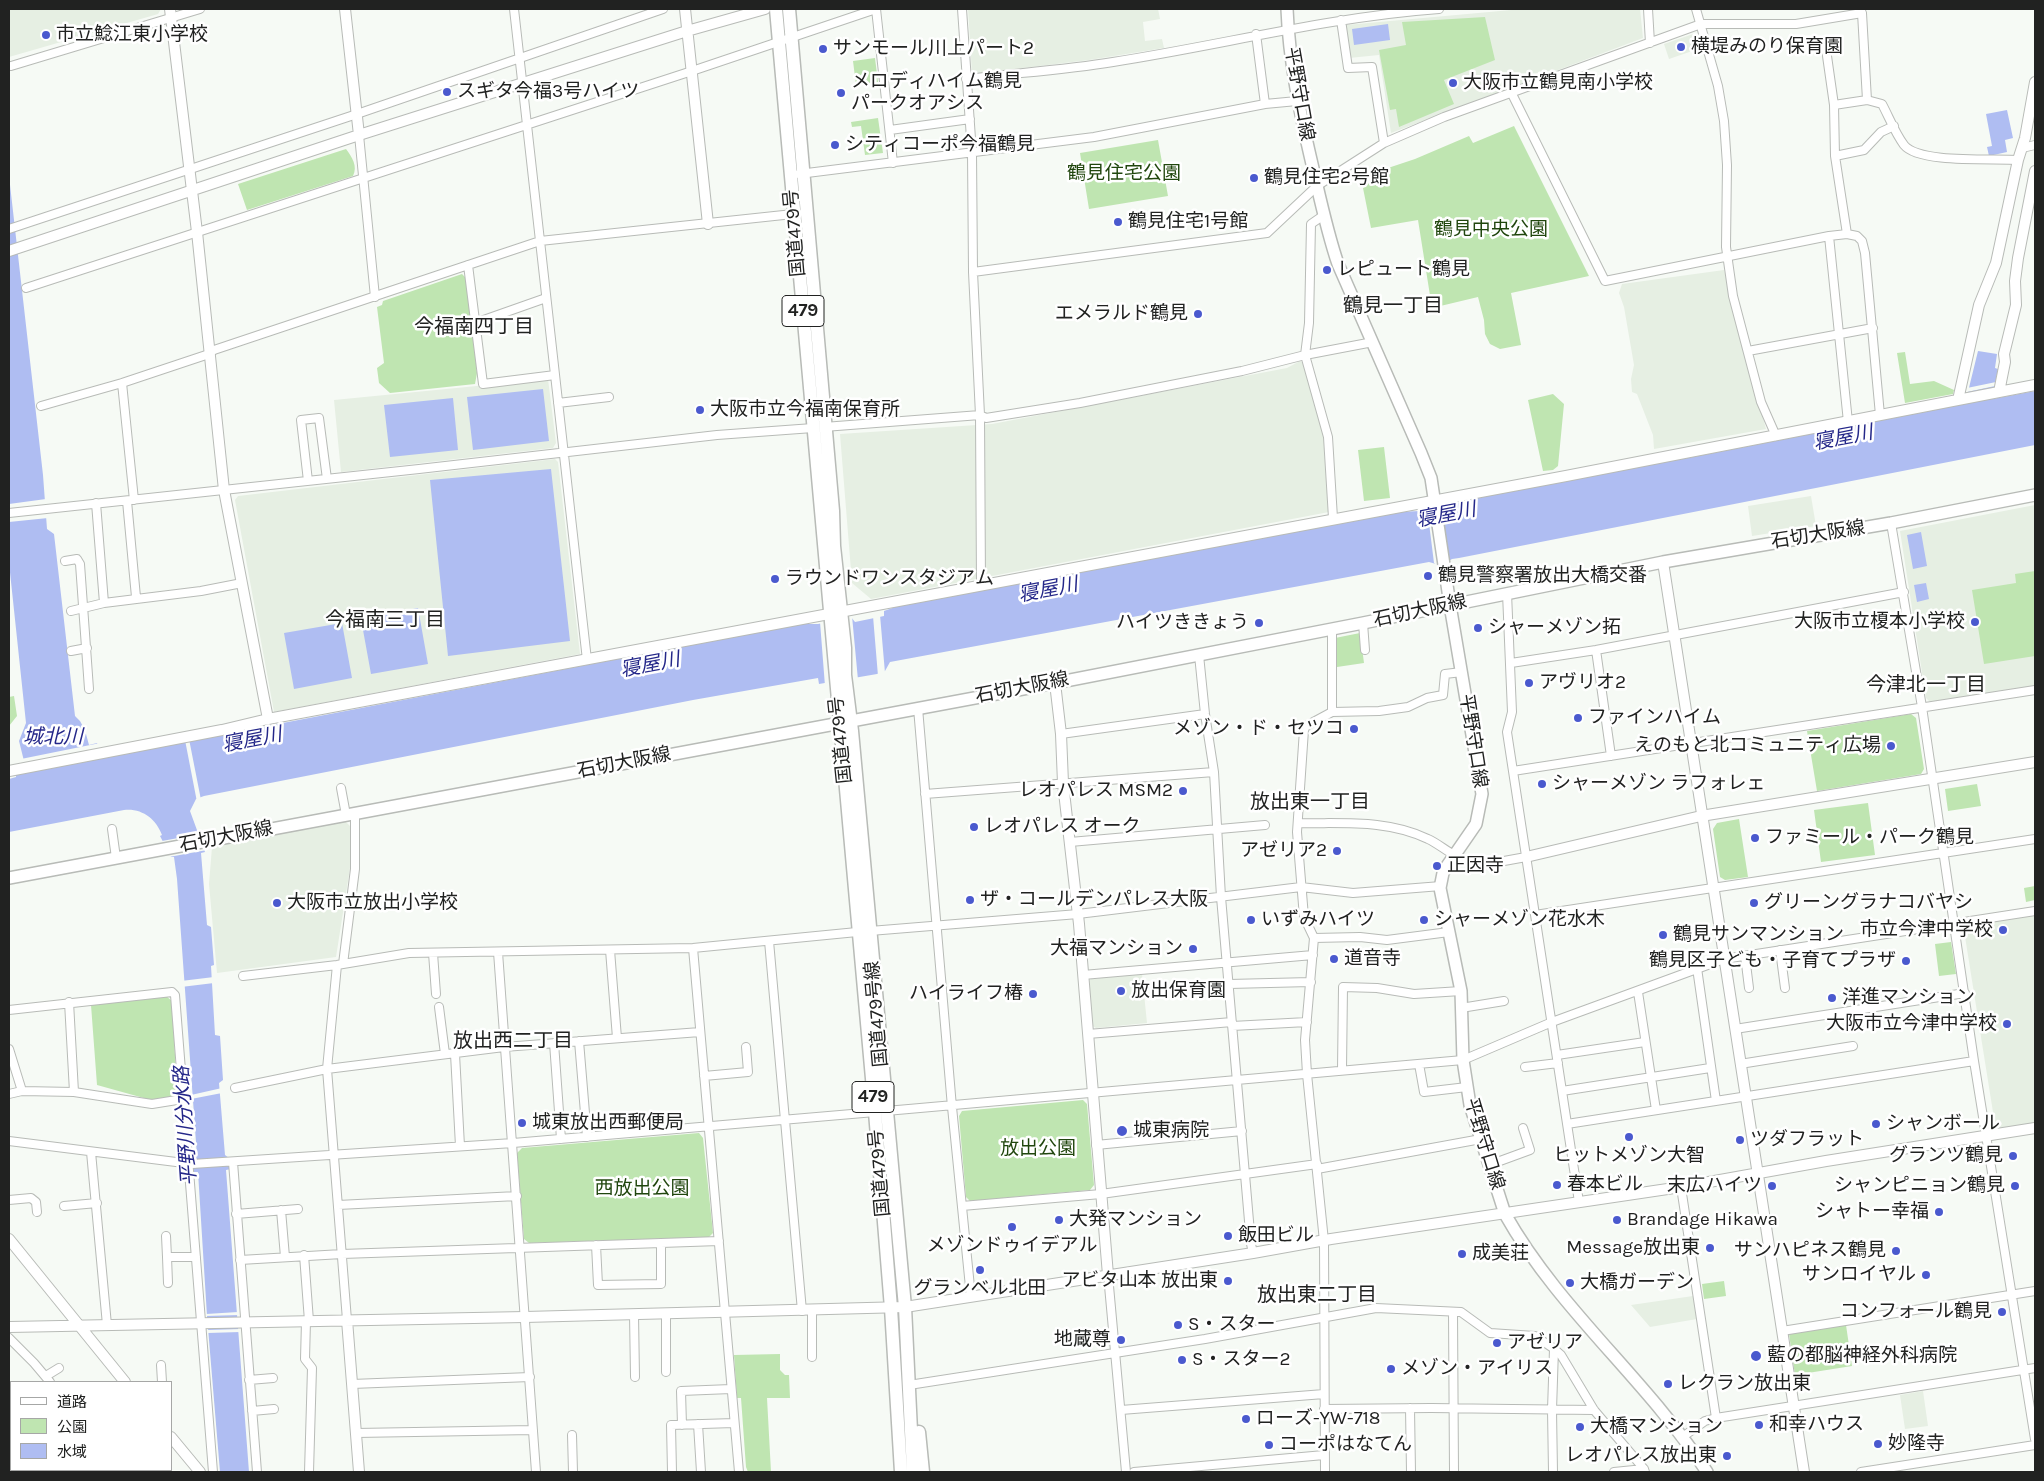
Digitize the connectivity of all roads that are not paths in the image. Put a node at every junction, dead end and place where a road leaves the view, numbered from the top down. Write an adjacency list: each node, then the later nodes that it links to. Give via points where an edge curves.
1 (200, 9): 17 (street)
2 (345, 9): 38 (street)
3 (514, 9): 27 (street)
4 (663, 9): 27 (street)
5 (685, 9): 21 (street)
6 (765, 9): 21 (street)
7 (776, 9): 24 (highway, 国道479号 / 479)
8 (789, 9): 23 (highway, 国道479号 / 479)
9 (876, 9): 23 (street); 42 (street)
10 (962, 9): 30 (street)
11 (1287, 9): 20 (main road, 平野守口線)
12 (1439, 9): 15 (street)
13 (1648, 9): 25 (street)
14 (1696, 9): 19 (street)
15 (1402, 10): 18 (street)
16 (1848, 12): 19 (street, via 1796,24); 34 (street, via 1862,13)
17 (171, 13): 28 (street); 51 (street)
18 (1341, 20): 20 (street); 44 (street, via 1348,68 1372,67)
19 (1701, 24): 25 (street); 68 (street, via 1718,86 1724,126)
20 (1288, 28): 22 (street); 35 (main road, 平野守口線)
21 (687, 31): 29 (street); 31 (street)
22 (1256, 34): 30 (street, via 1113,62); 36 (street)
23 (792, 37): 24 (street); 53 (highway, 国道479号 / 479)
24 (779, 41): 29 (street); 54 (highway, 国道479号 / 479)
25 (1650, 43): 33 (street)
26 (1827, 56): 37 (street)
27 (519, 58): 31 (street); 38 (street)
28 (11, 66)
29 (692, 71): 40 (street); 61 (street)
30 (966, 79): 39 (street)
31 (522, 82): 40 (street); 43 (street)
32 (2035, 82): 46 (street)
33 (1512, 94): 44 (street, via 1444,117); 68 (street, via 1605,281)
34 (1867, 100): 37 (street); 41 (street, via 1882,104)
35 (1297, 101): 36 (street); 56 (main road, 平野守口線)
36 (1265, 104): 47 (street, via 1094,137)
37 (1834, 105): 48 (street)
38 (357, 114): 43 (street); 51 (street)
39 (970, 119): 42 (street); 47 (street)
40 (526, 125): 55 (street); 66 (street)
41 (1894, 126): 48 (street, via 1881,132 1864,150); 49 (street, via 1905,146 1917,153 1961,160)
42 (890, 130): 50 (street)
43 (359, 134): 55 (street); 57 (street)
44 (1384, 143): 56 (street)
45 (2035, 145): 46 (street)
46 (2022, 148): 49 (street)
47 (972, 153): 50 (street); 70 (street)
48 (1835, 156): 64 (street)
49 (2018, 160): 86 (street, via 1996,263 1979,305)
50 (893, 163): 53 (street)
51 (188, 168): 57 (street); 62 (street)
52 (2035, 171): 58 (street)
53 (805, 174): 54 (street); 92 (highway, 国道479号 / 479)
54 (790, 176): 59 (highway, 国道479号 / 479)
55 (364, 177): 63 (street); 72 (street)
56 (1317, 186): 60 (main road, 平野守口線); 70 (street, via 1267,234)
57 (192, 191): 63 (street); 67 (street)
58 (2032, 198): 84 (street, via 2015,281 2016,305)
59 (793, 214): 61 (street); 92 (highway, 国道479号 / 479)
60 (1324, 215): 77 (main road, 平野守口線, via 1338,264); 80 (street, via 1311,224 1309,323)
61 (708, 224): 66 (street)
62 (9, 228)
63 (197, 232): 71 (street); 79 (street)
64 (1847, 234): 65 (street); 75 (street, via 1857,236 1864,247)
65 (1829, 236): 68 (street); 76 (street)
66 (540, 241): 69 (street); 73 (street)
67 (9, 251)
68 (1727, 257): 78 (street, via 1733,296)
69 (468, 265): 72 (street); 74 (street)
70 (973, 272): 89 (street)
71 (26, 288)
72 (375, 297): 79 (street)
73 (546, 298): 74 (street); 81 (street)
74 (475, 323): 81 (street, via 483,384)
75 (1872, 328): 76 (street); 90 (street)
76 (1838, 333): 78 (street); 91 (street)
77 (1372, 342): 80 (street); 101 (main road, 平野守口線, via 1428,469)
78 (1748, 351): 93 (street, via 1761,402)
79 (208, 354): 82 (street); 97 (street)
80 (1305, 355): 89 (street, via 1264,367 1090,401 986,418); 103 (street, via 1328,437)
81 (555, 376): 87 (street)
82 (122, 383): 88 (street); 99 (street)
83 (2035, 385): 84 (street)
84 (1996, 393): 86 (street)
85 (609, 398): 87 (street)
86 (1962, 400): 90 (street)
87 (558, 403): 94 (street)
88 (41, 406)
89 (980, 415): 92 (street); 108 (street)
90 (1880, 415): 91 (street)
91 (1848, 422): 93 (street)
92 (819, 427): 94 (street); 116 (highway, 国道479号 / 479, via 833,511)
93 (1776, 436): 101 (street)
94 (563, 452): 95 (street); 125 (street)
95 (327, 479): 96 (street); 96 (street, via 320,418 301,420)
96 (308, 482): 97 (street)
97 (224, 490): 99 (street); 107 (street)
98 (2035, 495): 104 (main road, 石切大阪線)
99 (131, 500): 100 (street); 111 (street)
100 (96, 504): 102 (street); 112 (street)
101 (1436, 504): 103 (street); 113 (main road, 平野守口線)
102 (9, 513)
103 (1333, 518): 108 (street)
104 (1891, 523): 106 (main road, 石切大阪線); 109 (street)
105 (65, 561): 114 (street, via 76,560 80,564)
106 (1663, 562): 110 (main road, 石切大阪線); 119 (street)
107 (242, 583): 111 (street); 135 (street)
108 (981, 585): 116 (street)
109 (1904, 592): 119 (street); 131 (street)
110 (1506, 593): 113 (main road, 石切大阪線); 126 (street)
111 (136, 598): 112 (street)
112 (104, 603): 114 (street)
113 (1450, 605): 117 (main road, 石切大阪線); 127 (main road, 平野守口線)
114 (85, 608): 115 (street); 120 (street)
115 (71, 611)
116 (836, 616): 125 (street); 136 (highway, 国道479号 / 479)
117 (1363, 623): 118 (main road, 石切大阪線); 121 (street)
118 (1332, 629): 124 (main road, 石切大阪線); 133 (street)
119 (1673, 635): 122 (street); 138 (street)
120 (87, 648): 123 (street); 129 (street)
121 (1365, 650)
122 (1596, 650): 126 (street); 139 (street)
123 (72, 651)
124 (1199, 655): 128 (main road, 石切大阪線); 134 (street)
125 (587, 660): 135 (street)
126 (1511, 663): 142 (street, via 1512,712 1507,732)
127 (1462, 672): 133 (street, via 1445,674 1443,695 1408,707); 157 (main road, 平野守口線, via 1482,799 1476,824)
128 (1055, 682): 132 (main road, 石切大阪線); 137 (street)
129 (89, 690)
130 (2035, 690): 131 (street)
131 (1922, 707): 138 (street); 144 (street)
132 (918, 708): 136 (main road, 石切大阪線); 147 (street)
133 (1332, 712): 150 (street, via 1304,730)
134 (1205, 714): 137 (street); 143 (street)
135 (268, 719): 141 (street)
136 (845, 721): 148 (main road, 石切大阪線); 171 (highway, 国道479号 / 479, via 846,805)
137 (1061, 734): 145 (street)
138 (1690, 742): 139 (street); 149 (street)
139 (1611, 756): 142 (street)
140 (2035, 762): 144 (street)
141 (10, 771)
142 (1513, 771): 158 (street)
143 (1214, 772): 145 (street); 153 (street)
144 (1933, 778): 149 (street); 156 (street)
145 (1063, 783): 147 (street); 155 (street)
146 (341, 788): 148 (street)
147 (925, 794): 170 (street)
148 (350, 814): 159 (main road, 石切大阪線); 184 (street, via 355,869)
149 (1701, 816): 158 (street); 164 (street)
150 (1299, 823): 157 (street, via 1390,826 1429,839); 163 (street)
151 (1265, 825): 153 (street)
152 (112, 829): 159 (street)
153 (1217, 830): 155 (street); 165 (street)
154 (2035, 840): 156 (street)
155 (1070, 842): 167 (street)
156 (1943, 854): 164 (street); 169 (street)
157 (1454, 855): 162 (main road, 平野守口線)
158 (1526, 857): 160 (street); 168 (street)
159 (116, 858): 161 (main road, 石切大阪線)
160 (1504, 861)
161 (9, 878)
162 (1441, 886): 163 (street, via 1353,893); 172 (main road, 平野守口線, via 1440,896)
163 (1301, 887): 165 (street); 173 (street, via 1304,916)
164 (1713, 889): 168 (street); 182 (street)
165 (1221, 897): 167 (street); 183 (street)
166 (2035, 911): 169 (street)
167 (1078, 914): 170 (street); 187 (street)
168 (1535, 915): 202 (street)
169 (1953, 924): 177 (street); 194 (street)
170 (937, 925): 171 (street); 242 (street)
171 (864, 932): 174 (street); 244 (highway, 国道479号 / 479)
172 (1449, 932): 173 (street, via 1387,940); 192 (main road, 平野守口線)
173 (1314, 938): 180 (street)
174 (769, 941): 175 (street); 245 (street)
175 (693, 948): 176 (street); 205 (street)
176 (610, 950): 178 (street); 207 (street)
177 (1780, 950): 181 (street); 191 (street)
178 (498, 952): 179 (street); 212 (street)
179 (433, 954): 184 (street, via 409,953); 195 (street)
180 (1313, 955): 183 (street); 188 (street)
181 (1745, 956): 182 (street); 190 (street)
182 (1724, 959): 185 (street); 204 (street)
183 (1227, 963): 187 (street); 189 (street)
184 (340, 965): 186 (street); 223 (street)
185 (1697, 968): 193 (street); 224 (street)
186 (243, 976)
187 (1083, 976): 206 (street)
188 (1311, 982): 189 (street); 201 (street)
189 (1229, 984): 203 (street)
190 (1749, 988)
191 (1785, 988)
192 (1461, 991): 199 (main road, 平野守口線); 225 (street, via 1414,994 1343,987)
193 (1638, 992): 202 (street); 209 (street)
194 (1965, 993): 204 (street); 219 (street)
195 (436, 994)
196 (1504, 1001): 199 (street)
197 (69, 1002): 200 (street); 236 (street); 240 (street, via 175,994)
198 (439, 1007): 215 (street)
199 (1461, 1008): 218 (main road, 平野守口線)
200 (9, 1010)
201 (1307, 1022): 203 (street); 227 (street)
202 (1552, 1022): 217 (street); 218 (street)
203 (1232, 1024): 206 (street); 230 (street)
204 (1735, 1029): 221 (street)
205 (700, 1032): 207 (street); 228 (street)
206 (1088, 1034): 238 (street)
207 (617, 1038): 208 (street)
208 (579, 1041): 210 (street); 252 (street)
209 (1644, 1042): 217 (street); 229 (street)
210 (554, 1043): 212 (street); 253 (street)
211 (1853, 1046): 221 (street)
212 (504, 1047): 216 (street); 256 (street)
213 (746, 1047): 226 (street)
214 (9, 1049): 234 (street)
215 (445, 1054): 216 (street); 223 (street)
216 (455, 1054): 258 (street)
217 (1557, 1059): 222 (street); 235 (street)
218 (1463, 1060): 220 (street); 232 (main road, 平野守口線)
219 (1974, 1061): 239 (street); 251 (street)
220 (1418, 1064): 225 (street); 232 (street, via 1424,1092)
221 (1740, 1064): 239 (street)
222 (1524, 1067)
223 (327, 1068): 233 (street); 260 (street)
224 (1710, 1068): 229 (street); 241 (street)
225 (1342, 1070): 227 (street)
226 (748, 1072): 228 (street); 231 (street)
227 (1307, 1074): 230 (street); 264 (street)
228 (704, 1076): 247 (street)
229 (1650, 1078): 235 (street); 243 (street)
230 (1237, 1080): 238 (street); 250 (street)
231 (749, 1081)
232 (1467, 1087): 254 (main road, 平野守口線)
233 (235, 1088)
234 (22, 1091): 236 (street); 237 (street)
235 (1562, 1091): 246 (street)
236 (74, 1092): 240 (street, via 152,1104)
237 (9, 1094)
238 (1092, 1094): 242 (street); 257 (street)
239 (1745, 1097): 241 (street); 265 (street)
240 (183, 1099): 262 (street)
241 (1716, 1101): 243 (street)
242 (952, 1107): 244 (street); 275 (street)
243 (1656, 1110): 246 (street)
244 (880, 1112): 245 (street); 300 (highway, 479); 301 (highway, 国道479号 / 479)
245 (785, 1121): 247 (street); 302 (street)
246 (1567, 1124): 271 (street)
247 (709, 1127): 252 (street); 284 (street)
248 (1523, 1128): 263 (street, via 1530,1150)
249 (2035, 1128): 251 (street)
250 (1242, 1131): 257 (street); 266 (street)
251 (1987, 1135): 265 (street); 298 (street)
252 (586, 1137): 253 (street)
253 (561, 1139): 256 (street)
254 (1481, 1139): 263 (main road, 平野守口線); 264 (street)
255 (9, 1142): 259 (street)
256 (513, 1142): 258 (street); 269 (street)
257 (1096, 1145): 268 (street)
258 (460, 1146): 260 (street)
259 (91, 1152): 262 (street); 272 (street)
260 (335, 1155): 261 (street); 273 (street)
261 (232, 1162): 262 (street); 279 (street)
262 (190, 1164): 292 (street)
263 (1489, 1165): 280 (main road, 平野守口線)
264 (1317, 1167): 266 (street); 283 (street)
265 (1757, 1174): 267 (street); 316 (street)
266 (1246, 1175): 268 (street); 288 (street)
267 (1681, 1186): 271 (street); 347 (street)
268 (1101, 1194): 275 (street); 295 (street)
269 (517, 1196): 273 (street); 287 (street)
270 (9, 1200): 278 (street, via 32,1198)
271 (1579, 1202): 280 (street)
272 (97, 1203): 274 (street); 314 (street)
273 (338, 1205): 289 (street)
274 (64, 1206)
275 (962, 1206): 299 (street)
276 (298, 1209): 277 (street)
277 (281, 1210): 279 (street); 293 (street)
278 (37, 1212)
279 (236, 1214): 294 (street)
280 (1506, 1214): 283 (street); 355 (main road, 平野守口線, via 1542,1272 1645,1390)
281 (166, 1236): 291 (street)
282 (9, 1239): 313 (street)
283 (1324, 1240): 288 (street); 308 (street)
284 (719, 1241): 285 (street); 304 (street)
285 (661, 1243): 286 (street); 286 (street, via 661,1284 598,1285)
286 (596, 1245): 287 (street)
287 (520, 1248): 289 (street); 307 (street)
288 (1253, 1253): 295 (street)
289 (342, 1254): 290 (street); 309 (street)
290 (304, 1256): 293 (street); 310 (street)
291 (167, 1257): 292 (street); 296 (street)
292 (196, 1257): 312 (street)
293 (285, 1257): 294 (street)
294 (240, 1260): 311 (street)
295 (1108, 1276): 299 (street); 319 (street)
296 (168, 1284)
297 (2035, 1291): 298 (street)
298 (2012, 1294): 316 (street); 324 (street)
299 (971, 1297): 300 (street)
300 (905, 1307): 301 (street); 334 (highway, 479)
301 (891, 1308): 302 (street); 346 (highway, 国道479号 / 479)
302 (807, 1311): 304 (street); 320 (street)
303 (1453, 1312): 308 (street, via 1376,1308); 318 (street, via 1461,1312 1490,1333 1535,1336); 341 (street)
304 (726, 1313): 306 (street); 335 (street)
305 (634, 1314): 306 (street); 307 (street); 327 (street)
306 (666, 1314): 325 (street)
307 (525, 1317): 309 (street); 326 (street)
308 (1323, 1318): 319 (street); 336 (street)
309 (347, 1320): 310 (street); 333 (street)
310 (307, 1321): 311 (street); 363 (street, via 305,1360 312,1368)
311 (244, 1322): 312 (street); 330 (street)
312 (203, 1323): 314 (street); 361 (street)
313 (79, 1325): 314 (street); 315 (street); 331 (street)
314 (107, 1325)
315 (9, 1327)
316 (1782, 1331): 337 (street)
317 (9, 1338): 329 (street)
318 (1554, 1349): 343 (street); 344 (street, via 1561,1355)
319 (1116, 1353): 334 (street); 342 (street)
320 (812, 1357)
321 (161, 1365): 332 (street)
322 (60, 1368): 329 (street)
323 (2035, 1368): 324 (street)
324 (2025, 1369): 337 (street); 356 (street)
325 (666, 1372)
326 (530, 1377): 333 (street); 351 (street)
327 (635, 1377)
328 (272, 1378): 330 (street)
329 (48, 1379)
330 (249, 1380): 345 (street)
331 (124, 1381)
332 (162, 1381)
333 (352, 1384): 352 (street)
334 (909, 1386): 372 (highway, 479); 373 (highway, via 917,1410)
335 (731, 1389): 348 (street); 350 (street, via 681,1391)
336 (1324, 1394): 340 (street); 342 (street)
337 (1794, 1406): 347 (street); 382 (street)
338 (1410, 1408): 340 (street); 341 (street); 377 (street)
339 (274, 1409): 345 (street)
340 (1324, 1409): 358 (street)
341 (1455, 1409): 343 (street); 378 (street)
342 (1121, 1410): 374 (street)
343 (1552, 1410): 344 (street); 379 (street)
344 (1594, 1410): 359 (street)
345 (252, 1412): 362 (street)
346 (897, 1416): 370 (highway); 371 (highway, 国道479号 / 479)
347 (1716, 1418): 355 (street, via 1705,1421)
348 (734, 1423): 349 (street); 369 (street)
349 (698, 1424): 350 (street); 368 (street)
350 (682, 1425): 367 (street, via 671,1425)
351 (533, 1430): 352 (street); 365 (street)
352 (356, 1433): 364 (street)
353 (572, 1435): 366 (street)
354 (172, 1438): 360 (street)
355 (1681, 1438): 381 (main road, 平野守口線)
356 (2035, 1439)
357 (2035, 1445): 383 (street)
358 (1324, 1455): 375 (street); 376 (street)
359 (1644, 1471): 380 (street)
360 (200, 1472)
361 (213, 1472)
362 (257, 1472)
363 (309, 1472)
364 (358, 1472)
365 (536, 1472)
366 (573, 1472)
367 (672, 1472)
368 (701, 1472)
369 (739, 1472)
370 (892, 1472)
371 (901, 1472)
372 (913, 1472)
373 (923, 1472)
374 (1126, 1472)
375 (1134, 1472)
376 (1325, 1472)
377 (1411, 1472)
378 (1454, 1472)
379 (1553, 1472)
380 (1614, 1472)
381 (1707, 1472)
382 (1804, 1472)
383 (1861, 1472)

